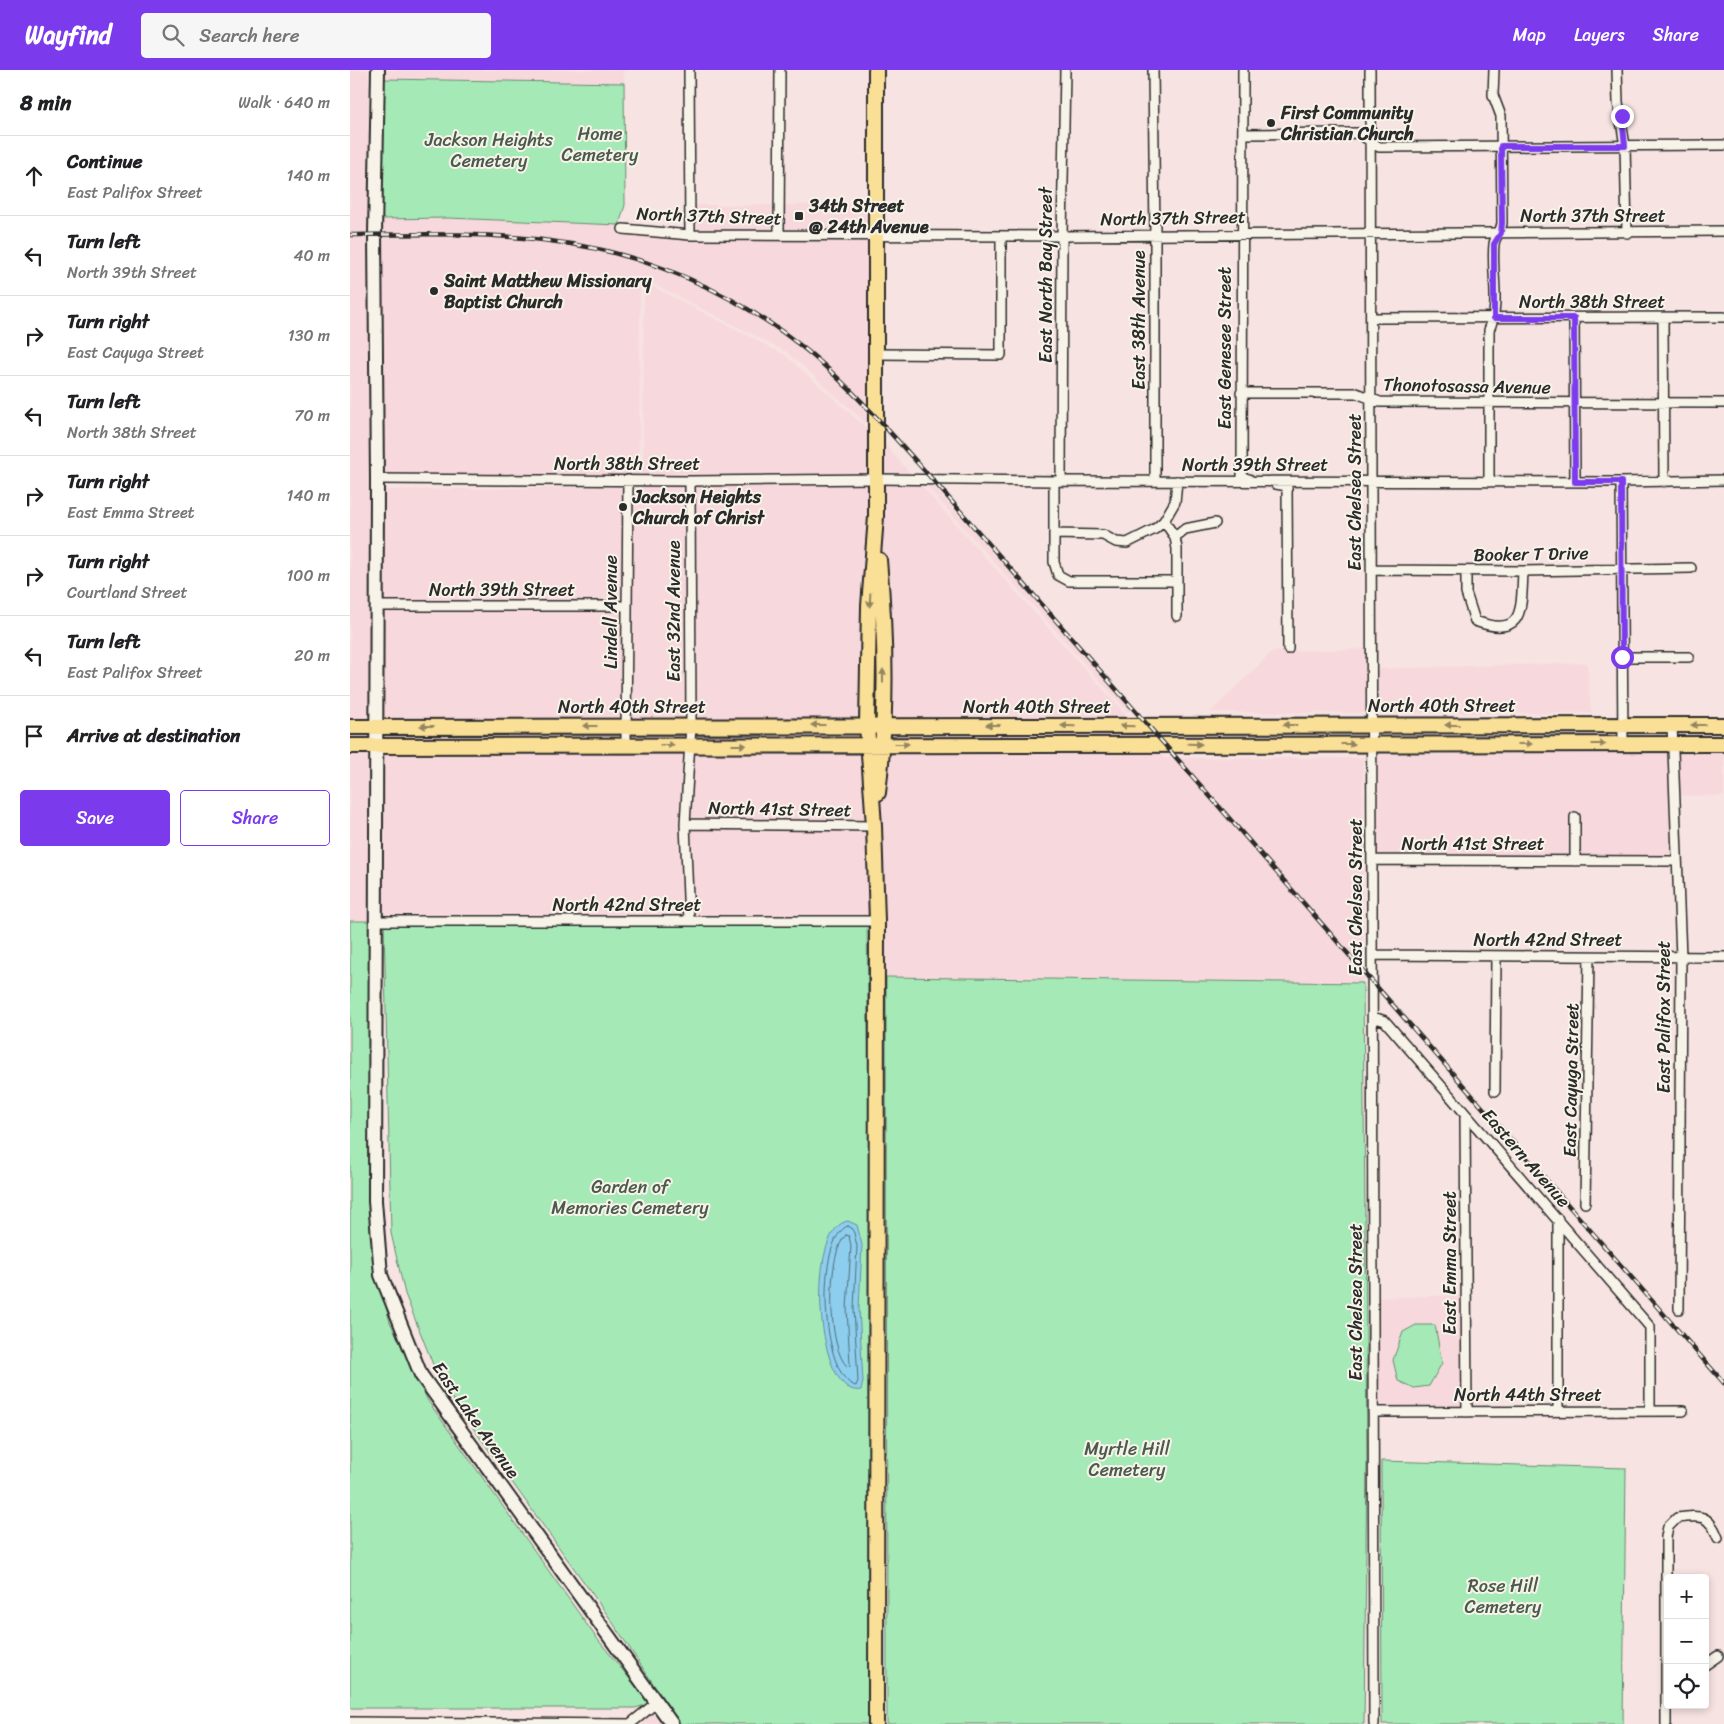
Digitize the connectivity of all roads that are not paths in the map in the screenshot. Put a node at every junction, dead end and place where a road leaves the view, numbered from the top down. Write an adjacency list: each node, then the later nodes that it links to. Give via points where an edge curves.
1 (378, 70): 40 (street, East Lake Avenue, via 375,234)
2 (689, 70): 22 (street)
3 (780, 70): 23 (street)
4 (876, 70): 24 (main road)
5 (1065, 70): 27 (street, East North Bay Street)
6 (1153, 70): 25 (street, East 38th Avenue)
7 (1243, 70): 11 (street, East Genesee Street)
8 (1370, 70): 12 (street, East Chelsea Street)
9 (1494, 70): 14 (street, via 1493,96 1501,116)
10 (1617, 70): 15 (street)
11 (1243, 134): 12 (street, via 1358,133); 18 (street, East Genesee Street)
12 (1370, 141): 14 (street, via 1379,148); 21 (street, East Chelsea Street)
13 (1724, 145): 15 (street)
14 (1501, 146): 15 (street); 19 (street)
15 (1625, 146): 20 (street)
16 (623, 229): 22 (street, North 37th Street)
17 (1724, 231): 20 (street, North 37th Street)
18 (1241, 233): 21 (street, North 37th Street); 25 (street, North 37th Street); 34 (street, East Genesee Street)
19 (1501, 233): 20 (street, North 37th Street); 21 (street, North 37th Street); 29 (street, via 1494,244)
20 (1627, 233)
21 (1370, 234): 28 (street, East Chelsea Street)
22 (690, 235): 23 (street, North 37th Street)
23 (779, 235): 24 (street, North 37th Street)
24 (876, 235): 26 (street, North 37th Street); 33 (main road)
25 (1155, 235): 27 (street, North 37th Street); 43 (street, East 38th Avenue)
26 (1001, 236): 27 (street, North 37th Street); 33 (street, via 1001,355)
27 (1062, 236): 46 (street, East North Bay Street)
28 (1370, 318): 29 (street, North 38th Street); 35 (street, East Chelsea Street)
29 (1494, 318): 30 (street, North 38th Street); 37 (street, via 1489,330)
30 (1574, 318): 32 (street, North 38th Street); 38 (street)
31 (1724, 318): 32 (street, North 38th Street)
32 (1663, 319): 36 (street)
33 (876, 354): 41 (main road)
34 (1241, 393): 35 (street, Thonotosassa Avenue, via 1356,393); 48 (street, East Genesee Street, via 1242,477)
35 (1371, 400): 37 (street, Thonotosassa Avenue); 49 (street, East Chelsea Street)
36 (1664, 402): 38 (street, Thonotosassa Avenue); 39 (street, Thonotosassa Avenue); 53 (street)
37 (1489, 403): 38 (street, Thonotosassa Avenue); 50 (street)
38 (1575, 403): 51 (street)
39 (1724, 403)
40 (377, 479): 42 (street, North 38th Street); 65 (street, East Lake Avenue)
41 (876, 479): 45 (street, North 38th Street); 46 (street, North 39th Street); 54 (main road)
42 (628, 480): 45 (street, North 38th Street); 66 (street, Lindell Avenue)
43 (1155, 480): 46 (street, North 39th Street); 47 (street, North 39th Street)
44 (1724, 480): 53 (street, North 39th Street)
45 (690, 481): 71 (street, East 32nd Avenue)
46 (1058, 481): 57 (street, East North Bay Street)
47 (1177, 481): 48 (street, North 39th Street); 55 (street, via 1175,502)
48 (1264, 481): 49 (street, North 39th Street); 68 (street, East Genesee Street, via 1287,486)
49 (1372, 482): 50 (street, North 39th Street); 61 (street, East Chelsea Street)
50 (1489, 482): 51 (street, North 39th Street)
51 (1575, 482): 52 (street, North 39th Street)
52 (1621, 482): 53 (street, North 39th Street); 60 (street)
53 (1664, 482)
54 (876, 517): 72 (main road, one-way to 72); 73 (main road, one-way to 54, via 882,607)
55 (1164, 522): 57 (street, via 1127,543 1116,542 1103,535); 58 (street)
56 (1216, 523): 58 (street, via 1184,529)
57 (1054, 534): 64 (street, East North Bay Street, via 1055,570 1063,579)
58 (1175, 537): 64 (street)
59 (1691, 568): 60 (street, Booker T Drive)
60 (1620, 569): 63 (street, Booker T Drive); 69 (street)
61 (1372, 570): 62 (street, Booker T Drive); 76 (street, East Chelsea Street)
62 (1466, 572): 63 (street, Booker T Drive); 63 (street, via 1468,607 1475,621 1503,627 1521,612)
63 (1523, 572)
64 (1177, 581): 67 (street)
65 (377, 606): 66 (street, North 39th Street); 85 (street, East Lake Avenue)
66 (627, 606): 83 (street, Lindell Avenue)
67 (1177, 616)
68 (1288, 649)
69 (1622, 657): 70 (street); 79 (street)
70 (1689, 657)
71 (691, 725): 72 (main road, North 40th Street, one-way to 71); 83 (main road, North 40th Street); 96 (street, East 32nd Avenue)
72 (867, 725): 73 (main road, North 40th Street); 86 (main road)
73 (883, 725): 74 (main road, North 40th Street, one-way to 73); 86 (main road)
74 (1042, 725): 75 (main road, North 40th Street, one-way to 74); 87 (street)
75 (1216, 725): 76 (main road, North 40th Street, one-way to 75); 88 (street)
76 (1371, 725): 77 (main road, North 40th Street, one-way to 76); 89 (street, East Chelsea Street)
77 (1501, 725): 78 (main road, North 40th Street); 90 (street)
78 (1575, 725): 79 (main road, North 40th Street); 91 (street)
79 (1623, 725): 80 (main road, North 40th Street); 92 (street)
80 (1672, 725): 81 (main road, North 40th Street, one-way to 80); 93 (street, East Palifox Street)
81 (1724, 725)
82 (503, 726): 83 (main road, North 40th Street, one-way to 82); 85 (main road, North 40th Street, one-way to 85); 99 (street)
83 (627, 726): 95 (street, Lindell Avenue)
84 (350, 727): 85 (main road, North 40th Street)
85 (377, 727): 98 (street, East Lake Avenue)
86 (875, 744): 87 (main road, North 40th Street, one-way to 87); 96 (main road, North 40th Street, one-way to 86); 102 (main road)
87 (1042, 744): 88 (main road, North 40th Street, one-way to 88)
88 (1216, 744): 89 (main road, North 40th Street, one-way to 89)
89 (1371, 744): 90 (main road, North 40th Street); 103 (street, East Chelsea Street)
90 (1501, 744): 91 (main road, North 40th Street, one-way to 91)
91 (1575, 744): 92 (main road, North 40th Street, one-way to 92)
92 (1623, 744): 93 (main road, North 40th Street)
93 (1672, 744): 94 (main road, North 40th Street); 105 (street, East Palifox Street)
94 (1724, 744)
95 (626, 745): 96 (main road, North 40th Street, one-way to 96); 99 (main road, North 40th Street)
96 (691, 745): 101 (street, East 32nd Avenue)
97 (350, 746): 98 (main road, North 40th Street)
98 (377, 746): 99 (main road, North 40th Street); 106 (street, East Lake Avenue)
99 (503, 746)
100 (1575, 818): 104 (street)
101 (685, 824): 102 (street, North 41st Street); 107 (street, East 32nd Avenue)
102 (874, 826): 108 (main road)
103 (1372, 860): 104 (street, North 41st Street); 109 (street, East Chelsea Street)
104 (1575, 861): 105 (street, North 41st Street)
105 (1676, 861): 113 (street, East Palifox Street)
106 (377, 921): 107 (street, North 42nd Street); 129 (street, East Lake Avenue, via 375,1201 381,1274 421,1375)
107 (689, 921): 108 (street, North 42nd Street)
108 (877, 921): 134 (main road)
109 (1372, 955): 110 (street, North 42nd Street); 114 (street, East Chelsea Street)
110 (1496, 956): 112 (street, North 42nd Street); 115 (street)
111 (1724, 956): 113 (street, North 42nd Street)
112 (1589, 957): 113 (street, North 42nd Street); 117 (street, East Cayuga Street)
113 (1681, 957): 119 (street, East Palifox Street)
114 (1373, 1016): 116 (street, Eastern Avenue, via 1385,1021); 123 (street, East Chelsea Street)
115 (1495, 1091)
116 (1466, 1114): 118 (street, Eastern Avenue); 124 (street, East Emma Street)
117 (1585, 1203)
118 (1558, 1219): 120 (street); 121 (street, Eastern Avenue, via 1650,1327)
119 (1679, 1309)
120 (1558, 1411): 121 (street, North 44th Street); 124 (street, North 44th Street)
121 (1650, 1411): 122 (street, North 44th Street)
122 (1684, 1411)
123 (1373, 1412): 124 (street, North 44th Street); 135 (street, East Chelsea Street)
124 (1466, 1412)
125 (1718, 1538): 127 (street, via 1712,1523 1703,1517 1677,1518 1668,1527)
126 (1718, 1656): 128 (street)
127 (1667, 1664)
128 (1706, 1664)
129 (656, 1703): 132 (street); 133 (street, East Lake Avenue)
130 (1666, 1709): 136 (street)
131 (350, 1722): 132 (street)
132 (630, 1724)
133 (672, 1724)
134 (876, 1724)
135 (1374, 1724)
136 (1666, 1724)

